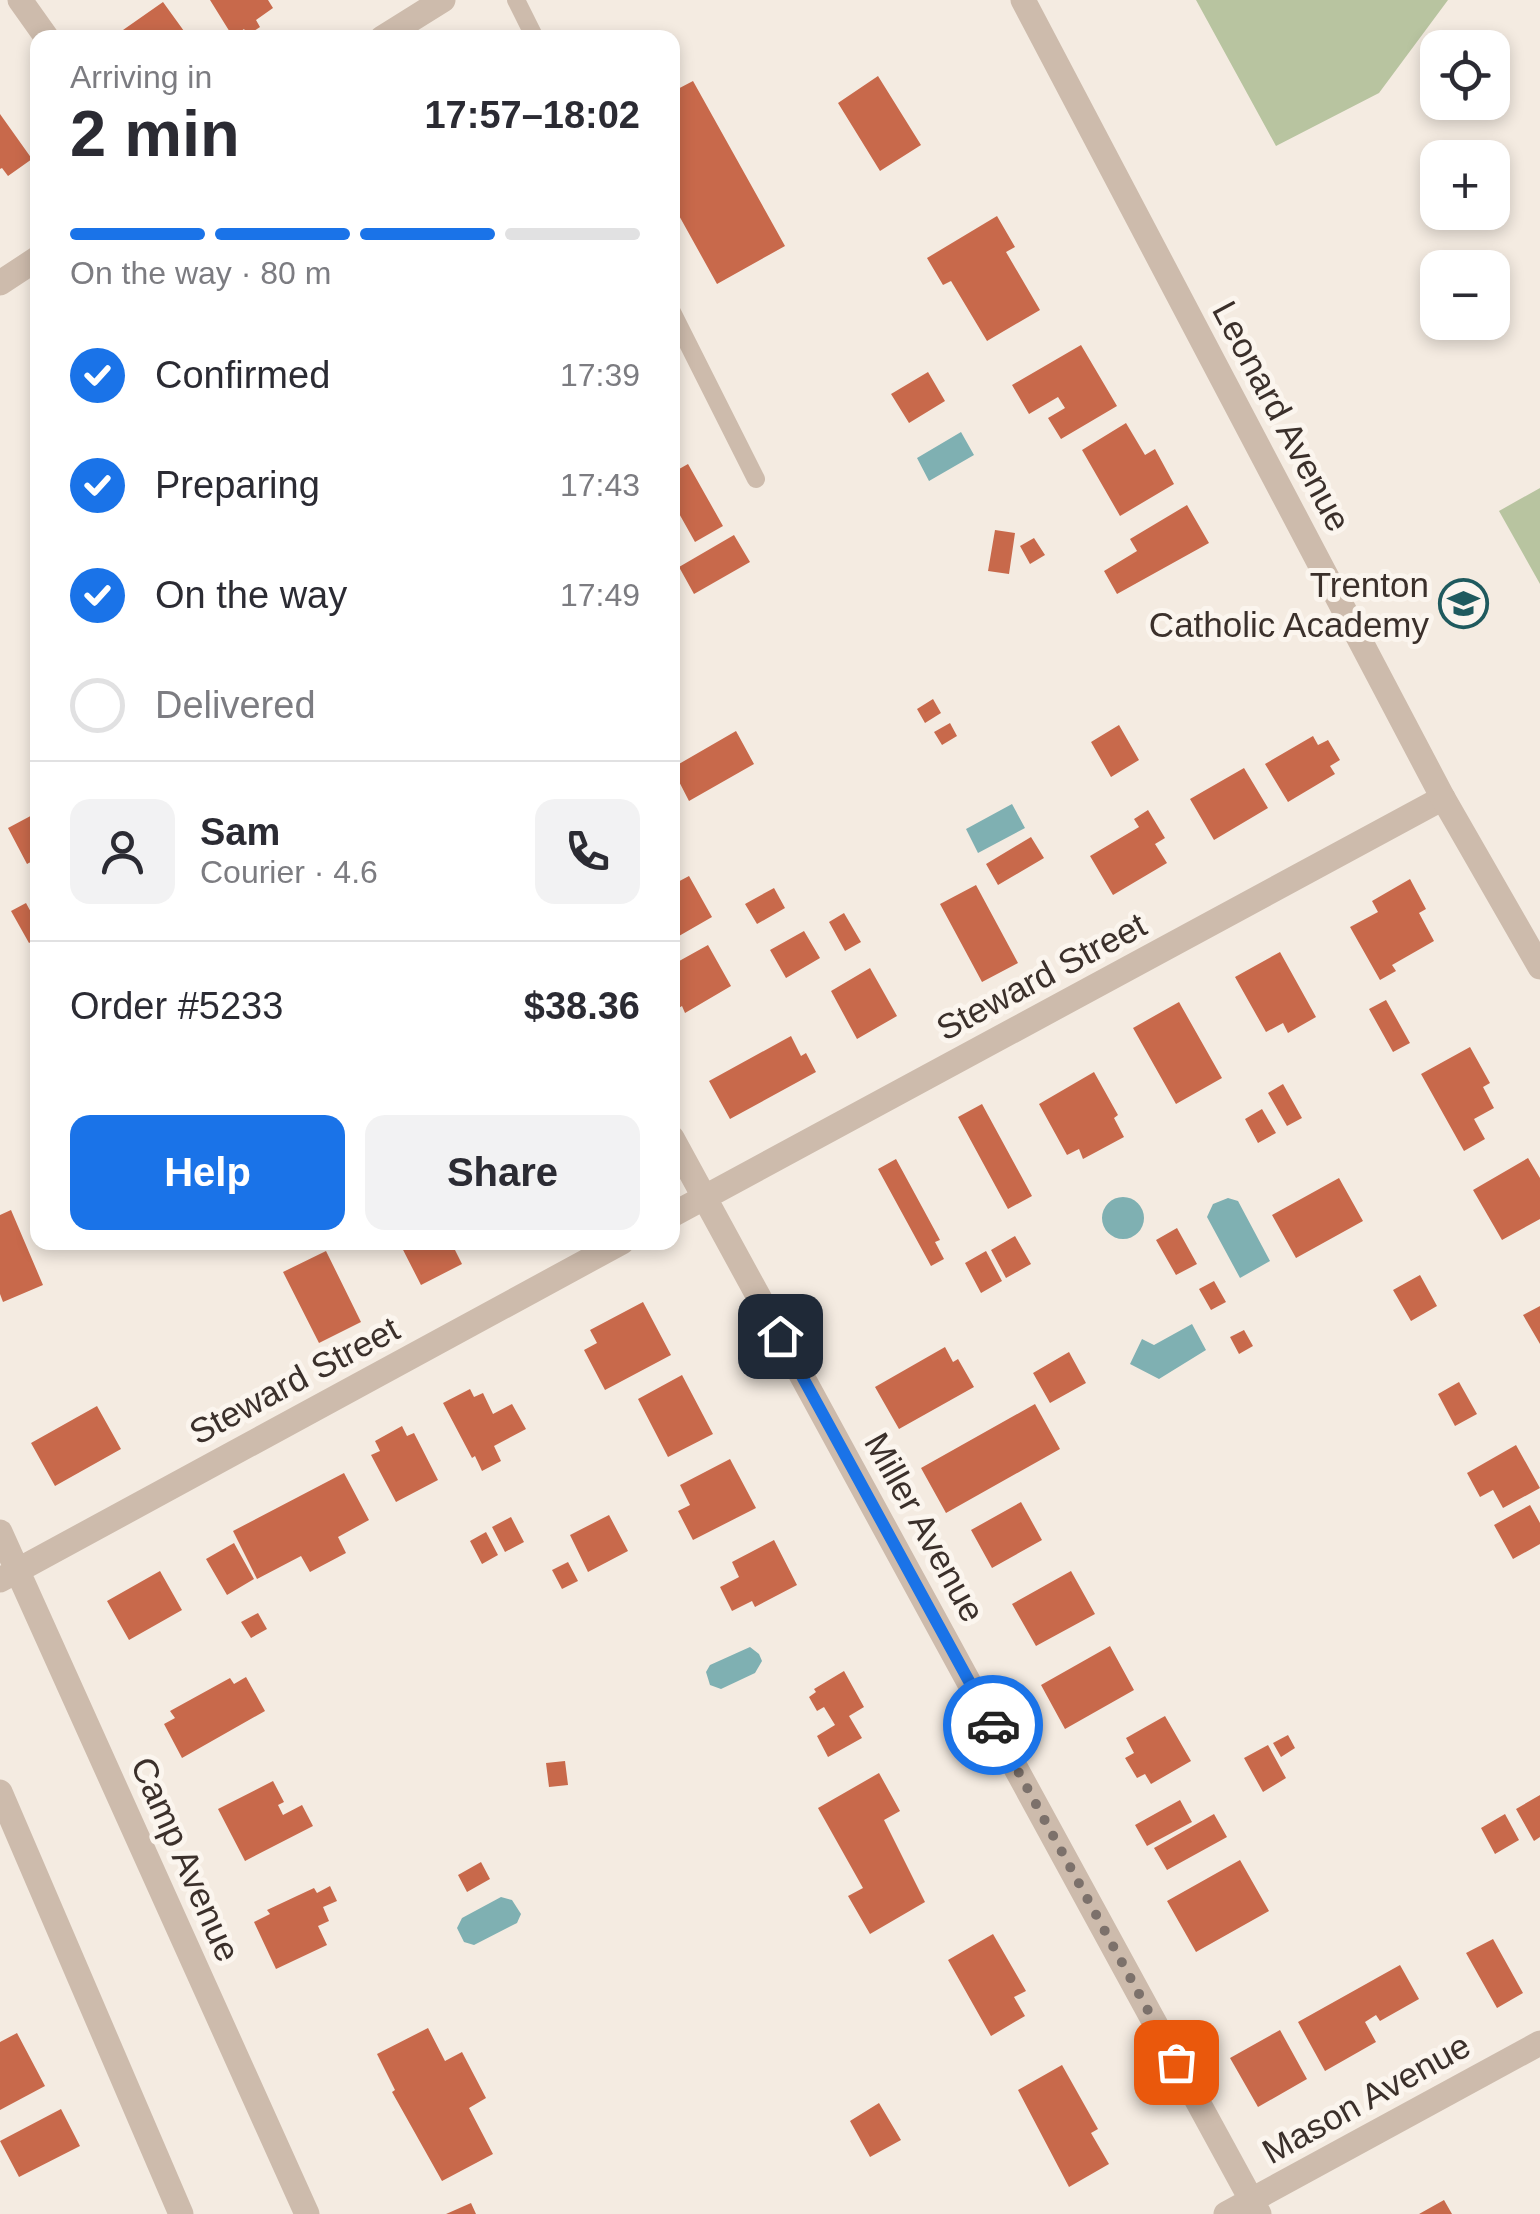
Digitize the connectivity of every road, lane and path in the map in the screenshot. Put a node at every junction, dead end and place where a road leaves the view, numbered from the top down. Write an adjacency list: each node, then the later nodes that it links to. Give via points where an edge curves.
1 (20, 0): 5 (street)
2 (442, 0): 6 (street)
3 (516, 0): 7 (lane)
4 (1023, 0): 12 (street, Leonard Avenue)
5 (41, 30)
6 (395, 30)
7 (531, 30)
8 (30, 263): 9 (street)
9 (0, 283)
10 (680, 328): 11 (lane)
11 (756, 479)
12 (1443, 798): 13 (street, Leonard Avenue); 15 (street, Steward Street)
13 (1540, 967)
14 (680, 1153): 15 (street, Miller Avenue)
15 (705, 1198): 16 (street, Steward Street); 22 (street, Miller Avenue)
16 (680, 1211)
17 (607, 1250): 19 (street, Steward Street)
18 (0, 1532): 19 (street, Camp Avenue)
19 (9, 1575): 24 (street, Camp Avenue)
20 (0, 1792): 23 (street)
21 (1540, 2044): 22 (street, Mason Avenue)
22 (1256, 2207): 25 (street, Mason Avenue)
23 (181, 2214)
24 (307, 2214)
25 (1226, 2214)

